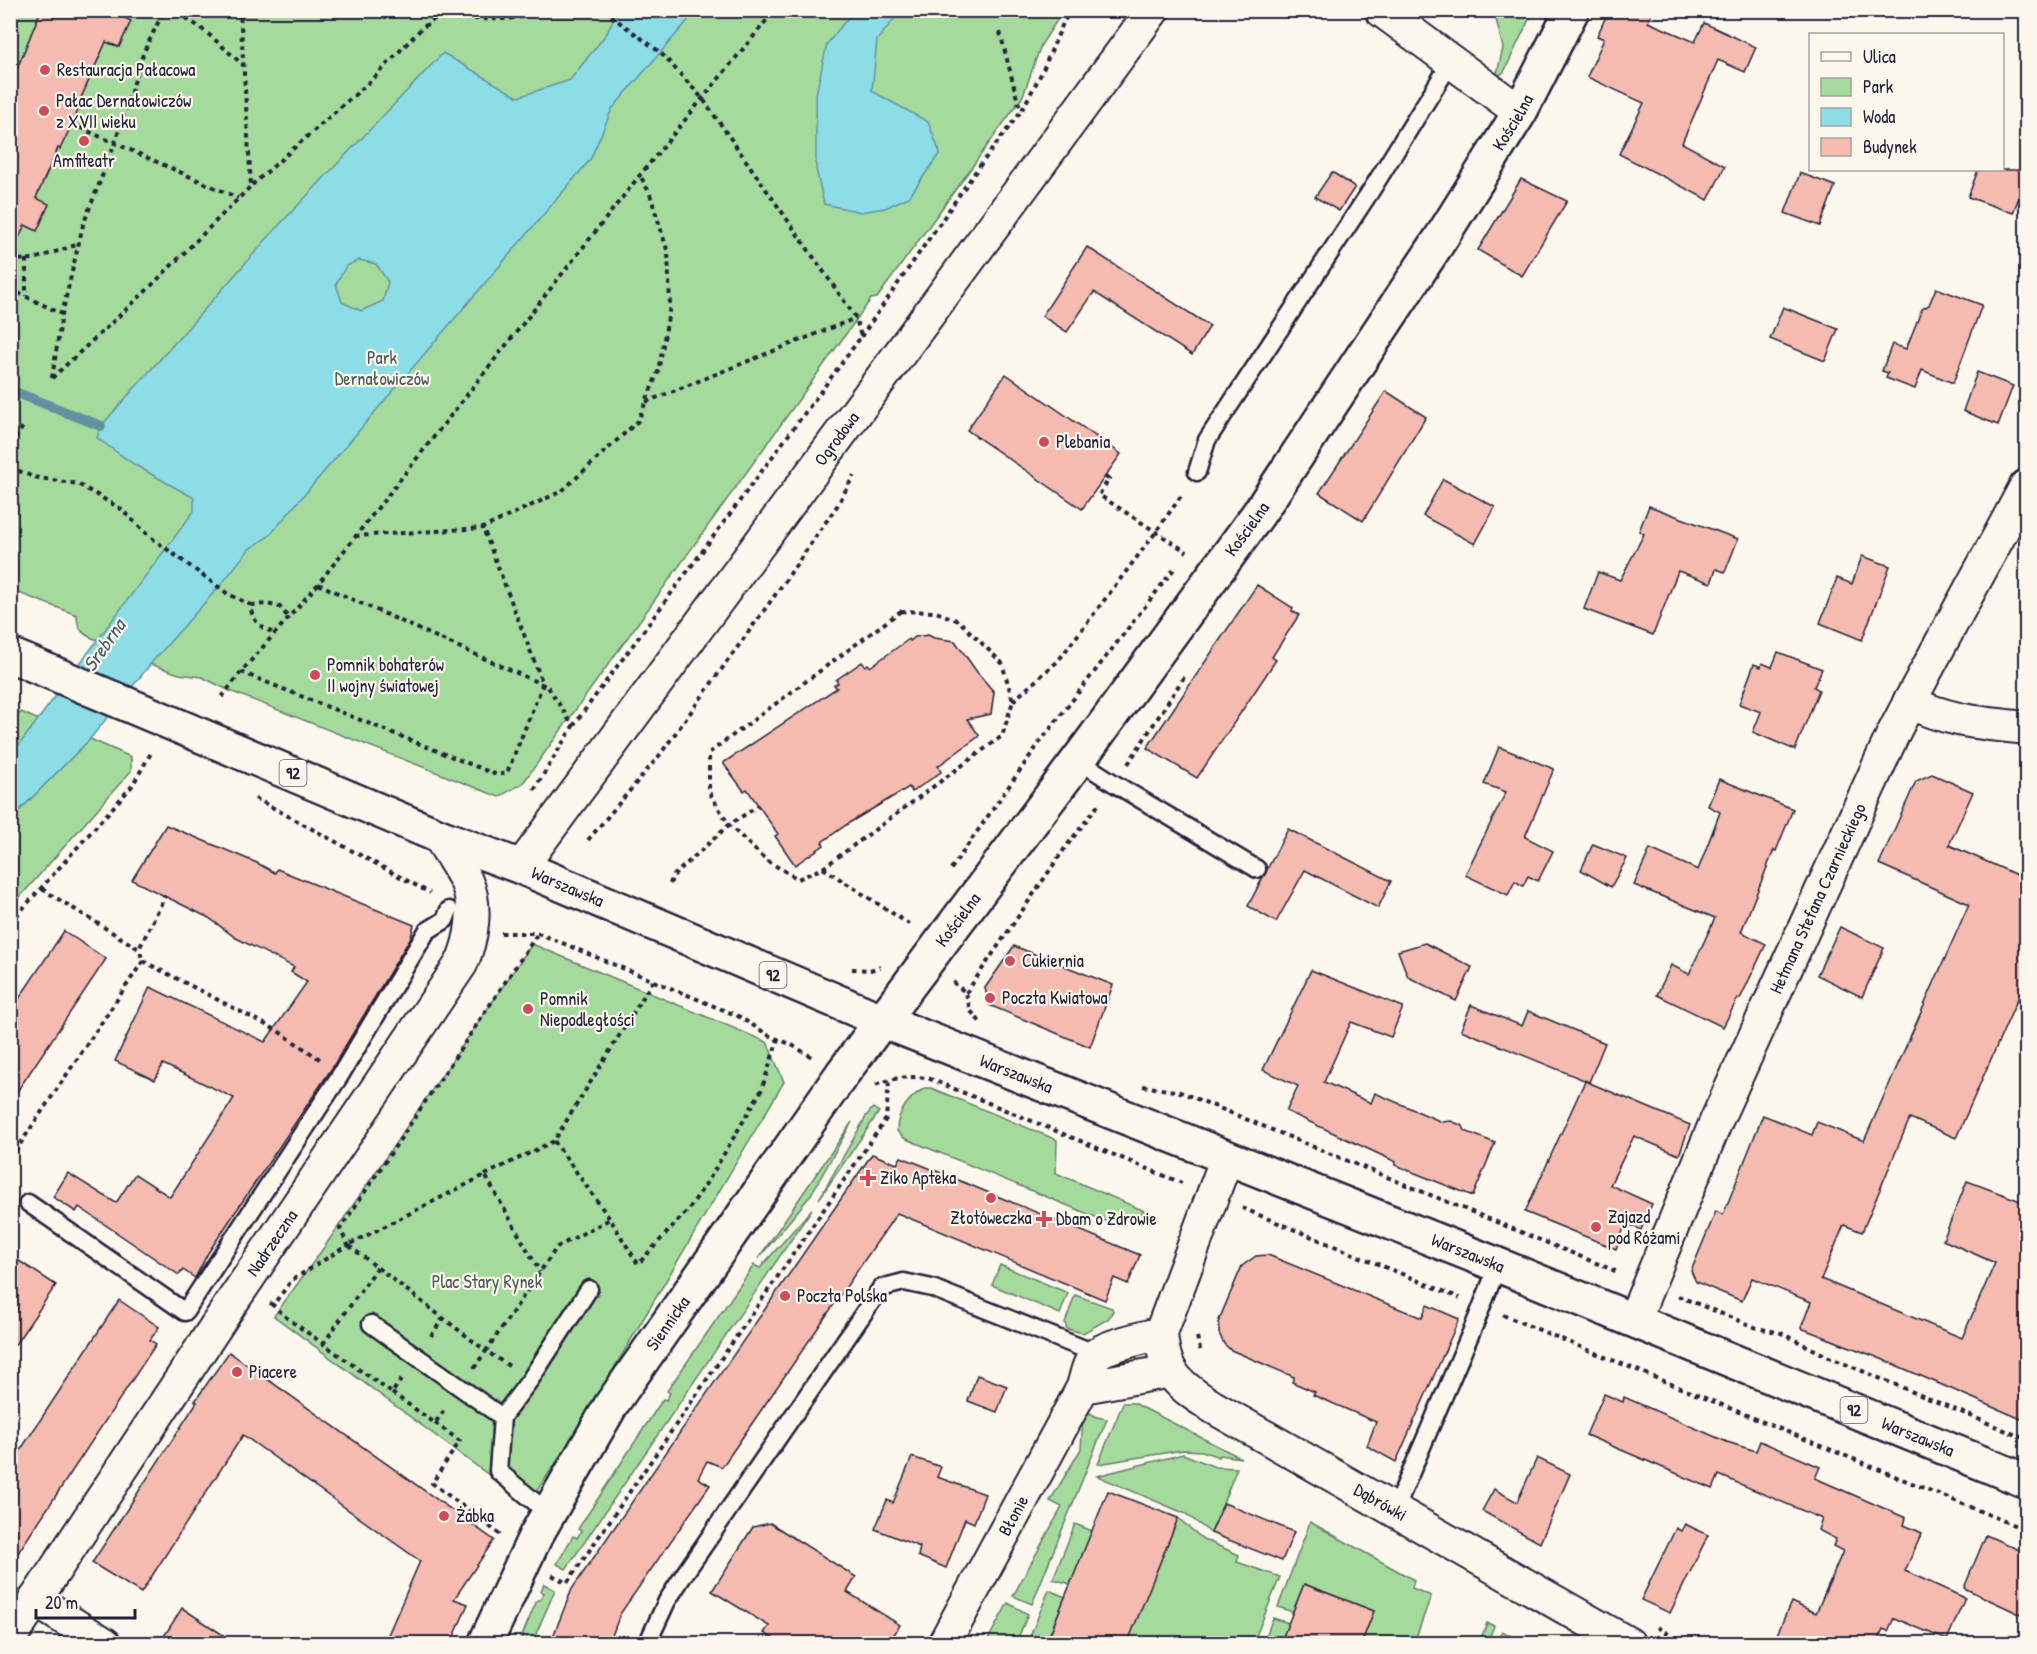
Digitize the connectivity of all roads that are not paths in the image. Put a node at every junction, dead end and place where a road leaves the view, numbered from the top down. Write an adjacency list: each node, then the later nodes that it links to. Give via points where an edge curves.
1 (1152, 10): 13 (street, Ogrodowa)
2 (1381, 10): 4 (street)
3 (1572, 10): 5 (main road, Kościelna)
4 (1451, 62): 5 (street); 6 (lane, via 1207,440)
5 (1520, 112): 11 (main road, Kościelna, via 1259,513)
6 (1197, 472)
7 (2026, 486): 9 (street, Hetmana Stefana Czarnieckiego)
8 (10, 655): 12 (main road, Warszawska / 92)
9 (1909, 702): 10 (street, via 1933,714 1960,720); 21 (street, Hetmana Stefana Czarnieckiego, via 1717,1119)
10 (2026, 728)
11 (1078, 760): 14 (lane); 16 (main road, Kościelna)
12 (439, 836): 13 (main road, Warszawska / 92); 31 (street, Nadrzeczna, via 470,892 472,928 461,964)
13 (521, 867): 16 (main road, Warszawska / 92)
14 (1257, 869)
15 (449, 910): 18 (lane, via 446,920 427,931 341,1074 185,1312)
16 (883, 1021): 17 (main road, Warszawska / 92); 30 (main road, Siennicka, via 836,1082 611,1405)
17 (1227, 1158): 19 (main road, Warszawska / 92); 23 (street)
18 (28, 1203)
19 (1498, 1264): 21 (main road, Warszawska / 92); 29 (lane)
20 (589, 1289): 27 (lane)
21 (1634, 1320): 28 (main road, Warszawska / 92)
22 (371, 1324): 27 (lane)
23 (1161, 1333): 24 (street); 25 (street, Dąbrówki, via 1162,1355)
24 (1097, 1354): 26 (street, Błonie); 34 (lane, via 925,1286 904,1282 881,1288 687,1570)
25 (1171, 1371): 26 (street); 29 (street, Dąbrówki, via 1189,1391 1213,1407)
26 (1083, 1387): 35 (street, Błonie)
27 (502, 1417): 30 (lane, via 498,1471)
28 (2026, 1481)
29 (1395, 1509): 36 (street, Dąbrówki)
30 (548, 1513): 33 (main road, Siennicka)
31 (19, 1618): 32 (street)
32 (105, 1644)
33 (485, 1644)
34 (647, 1644)
35 (944, 1644)
36 (1629, 1644)

